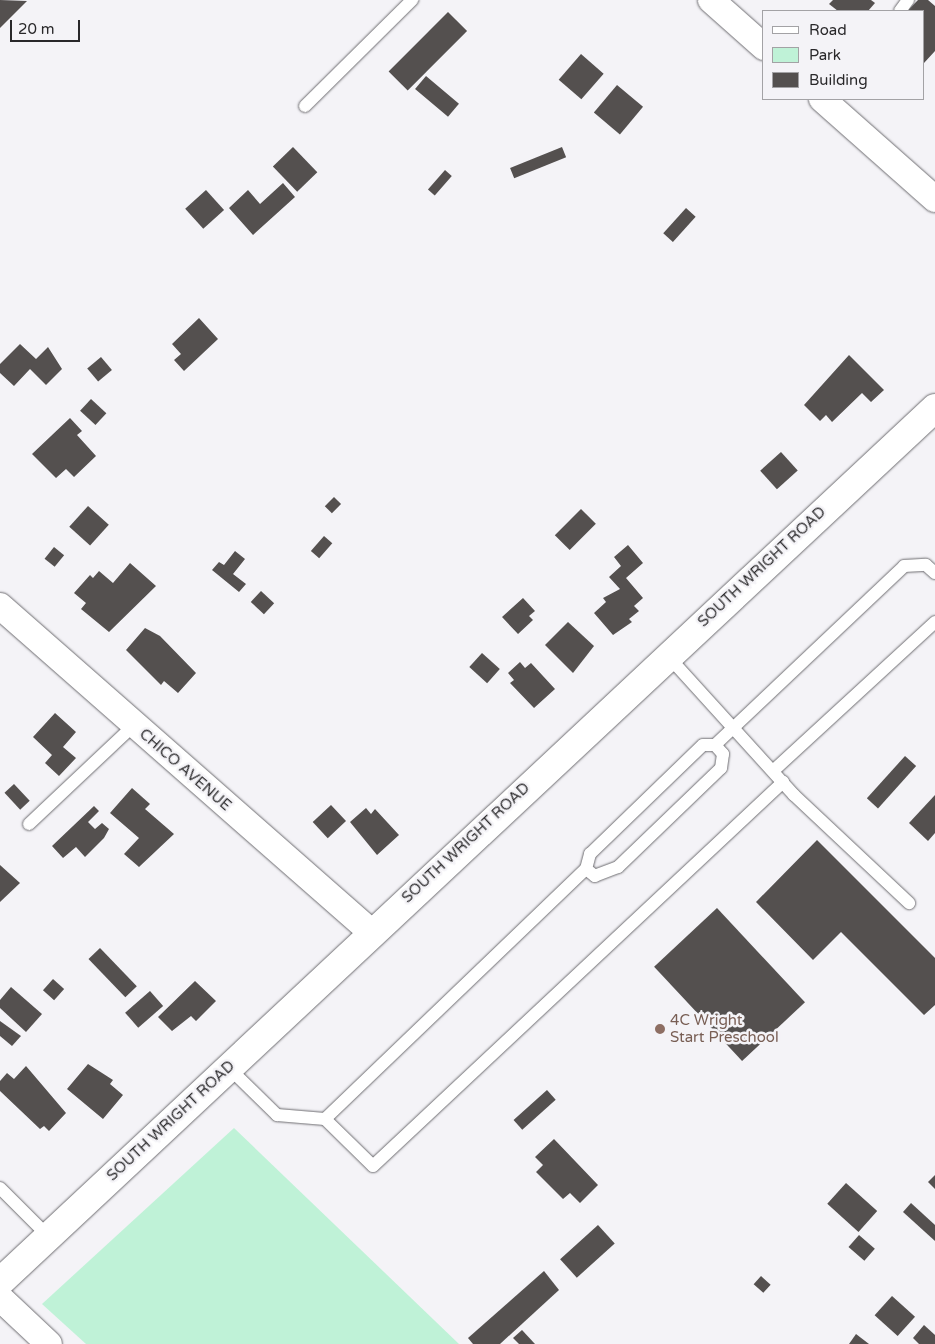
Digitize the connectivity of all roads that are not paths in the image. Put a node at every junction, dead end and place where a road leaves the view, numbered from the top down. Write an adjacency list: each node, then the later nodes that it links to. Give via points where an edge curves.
1 (412, 0): 5 (lane)
2 (711, 0): 3 (street)
3 (762, 45)
4 (823, 100): 6 (street)
5 (305, 106)
6 (935, 199)
7 (935, 408): 11 (main road, SOUTH WRIGHT ROAD)
8 (935, 573): 13 (lane, via 926,565 904,566)
9 (0, 606): 12 (street, CHICO AVENUE)
10 (935, 622): 15 (lane)
11 (668, 655): 13 (lane); 20 (main road, SOUTH WRIGHT ROAD)
12 (134, 725): 17 (lane); 20 (street, CHICO AVENUE)
13 (735, 727): 14 (lane); 15 (lane)
14 (715, 745): 18 (lane, via 703,745 590,854); 18 (lane, via 723,754 721,768 607,875 596,876)
15 (773, 771): 16 (lane)
16 (783, 782): 19 (lane); 22 (lane, via 373,1166)
17 (29, 824)
18 (586, 869): 22 (lane)
19 (909, 903)
20 (371, 932): 21 (main road, SOUTH WRIGHT ROAD)
21 (228, 1067): 22 (lane, via 277,1115); 24 (main road, SOUTH WRIGHT ROAD)
22 (325, 1119)
23 (0, 1188): 24 (lane)
24 (49, 1237): 25 (main road, SOUTH WRIGHT ROAD)
25 (0, 1282)
26 (0, 1298): 27 (street)
27 (49, 1344)

